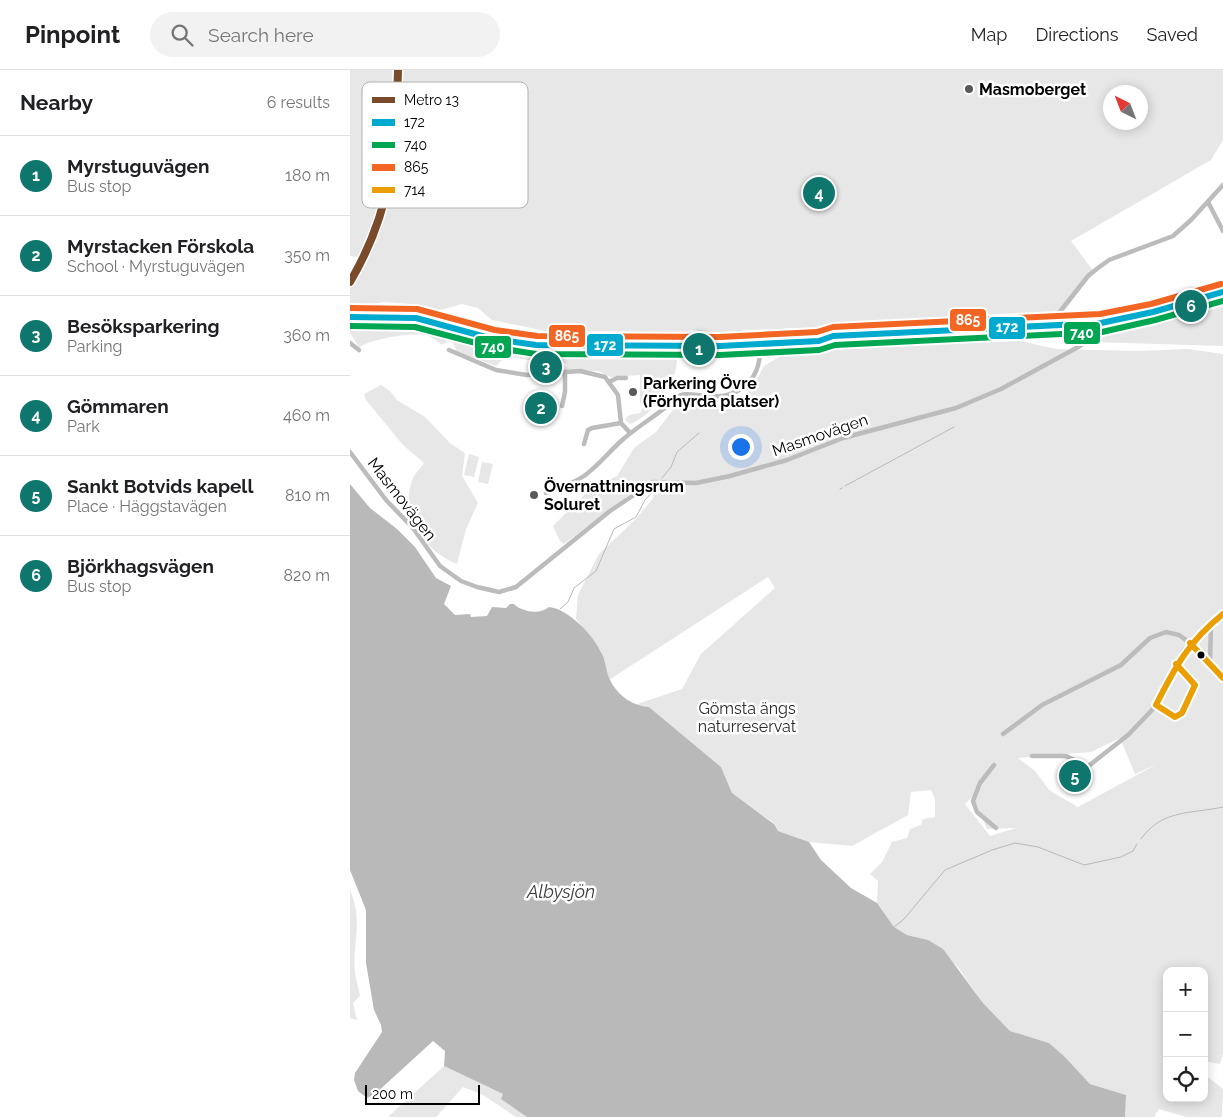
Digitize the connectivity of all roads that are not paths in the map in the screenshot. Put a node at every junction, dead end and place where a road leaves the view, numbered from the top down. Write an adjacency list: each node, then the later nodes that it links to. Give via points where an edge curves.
1 (1223, 185): 2 (street)
2 (1208, 202): 3 (street); 8 (street, via 1173,236 1114,258 1088,276 1058,316)
3 (1223, 231)
4 (1223, 292): 7 (main road)
5 (350, 312): 11 (main road, via 383,310 415,313 493,333 539,340 675,342)
6 (350, 317): 13 (main road, via 422,319 493,339 536,345)
7 (1101, 323): 8 (main road); 23 (street, Masmovägen, via 1096,335 1080,346 1001,389 956,408 843,438 787,460 712,480 653,482 610,511 516,588 506,592 466,584 437,564 413,528 386,500)
8 (1055, 325): 10 (main road)
9 (796, 335): 10 (main road); 11 (main road); 13 (main road, via 763,340)
10 (833, 336): 13 (main road)
11 (750, 337): 13 (main road)
12 (350, 343): 14 (street)
13 (761, 344): 21 (street, via 760,366 739,391 722,398 704,398 687,393 678,396)
14 (358, 350)
15 (449, 350): 16 (street, via 496,370 527,375)
16 (565, 374): 18 (street, via 580,371 605,377); 19 (street)
17 (626, 378): 18 (street)
18 (609, 382): 20 (street, via 618,395)
19 (562, 406)
20 (621, 423): 21 (street); 22 (street, via 588,430)
21 (630, 433): 24 (street, via 584,476)
22 (584, 444)
23 (350, 452)
24 (546, 493)
25 (1223, 614): 26 (street)
26 (1211, 623): 27 (street); 28 (street)
27 (1190, 643): 28 (street); 30 (street, via 1179,635 1166,632 1150,638 1121,665 1042,704); 31 (street, via 1153,709 1128,736 1087,767 1066,756)
28 (1210, 664): 29 (street)
29 (1223, 678)
30 (1003, 734)
31 (1032, 756)
32 (994, 765): 33 (street, via 980,783 973,801 977,812)
33 (996, 828)

